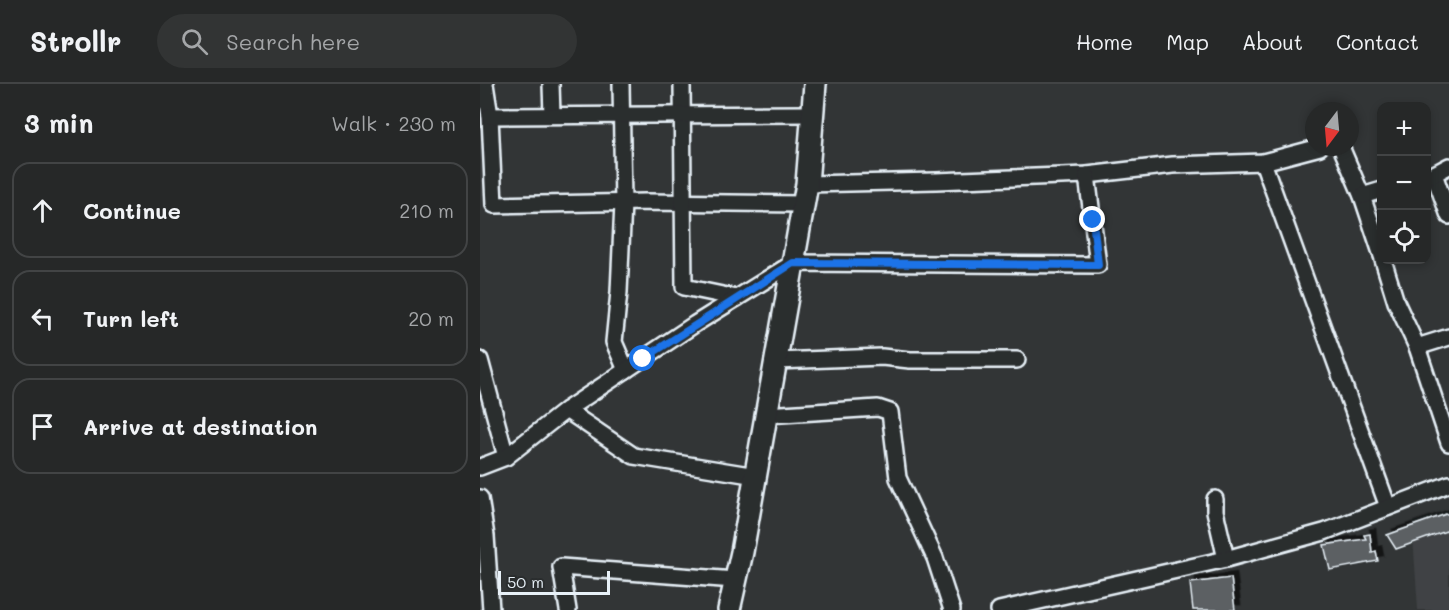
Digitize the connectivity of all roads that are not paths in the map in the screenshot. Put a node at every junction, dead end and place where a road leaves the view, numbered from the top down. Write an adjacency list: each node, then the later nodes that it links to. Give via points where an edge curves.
1 (485, 84): 10 (street)
2 (551, 84): 7 (street)
3 (621, 84): 8 (street)
4 (682, 84): 9 (street)
5 (815, 84): 6 (main road)
6 (813, 114): 9 (street); 19 (main road)
7 (552, 115): 8 (street); 10 (street)
8 (621, 115): 9 (street); 21 (street)
9 (682, 115): 22 (street)
10 (490, 116): 21 (street, via 494,205)
11 (1305, 151): 13 (street)
12 (1345, 156): 20 (street)
13 (1263, 162): 15 (street, via 1173,165); 43 (street)
14 (1449, 166): 16 (street)
15 (1087, 175): 19 (street, via 936,181); 25 (street, via 1098,265)
16 (1431, 175)
17 (1431, 177): 23 (street)
18 (1377, 192): 20 (street)
19 (805, 194): 22 (street); 25 (main road)
20 (1362, 196): 24 (street)
21 (623, 203): 22 (street); 33 (street, via 614,342)
22 (683, 203): 27 (street, via 684,287)
23 (1449, 216)
24 (1377, 242)
25 (793, 263): 27 (street); 32 (main road)
26 (1384, 264): 29 (street)
27 (737, 298): 33 (street)
28 (1449, 337): 29 (street)
29 (1417, 347): 36 (street)
30 (480, 360): 37 (street)
31 (1017, 360): 32 (street, via 882,357)
32 (776, 361): 35 (main road)
33 (626, 370): 34 (street)
34 (566, 410): 37 (street); 39 (street, via 634,456)
35 (766, 415): 39 (main road); 51 (street, via 878,408 890,412 898,478 935,558)
36 (1449, 443)
37 (506, 457): 38 (street)
38 (480, 467)
39 (756, 476): 46 (main road)
40 (1449, 484): 43 (street)
41 (480, 498): 44 (street)
42 (1215, 499): 45 (street)
43 (1388, 507): 45 (street, via 1324,532)
44 (482, 527): 48 (street)
45 (1226, 560): 47 (street)
46 (735, 580): 49 (street, via 561,567); 50 (main road)
47 (1031, 606): 52 (street)
48 (491, 610)
49 (568, 610)
50 (729, 610)
51 (952, 610)
52 (999, 610)

